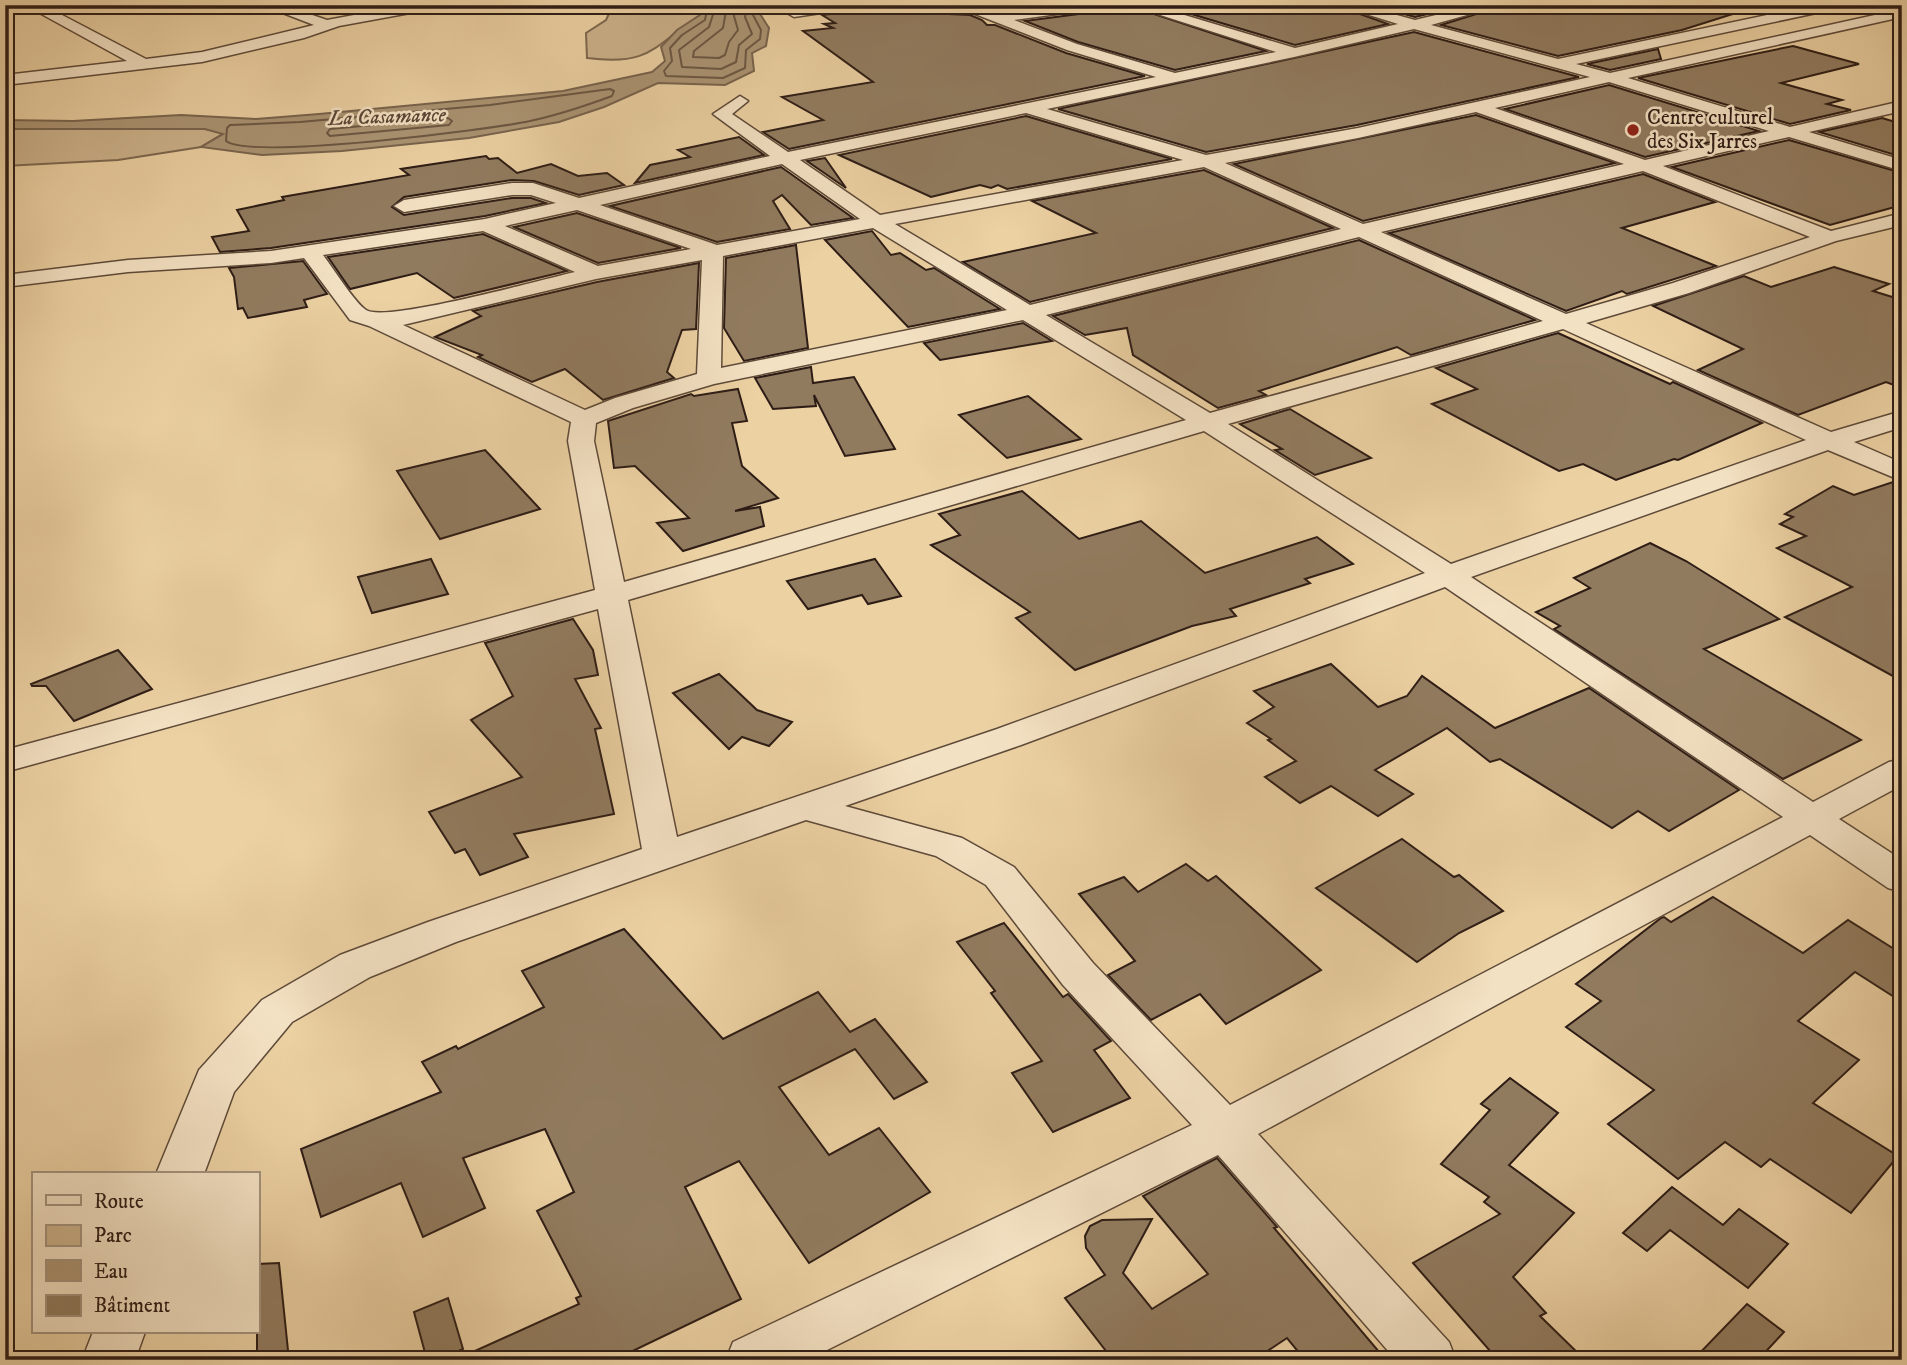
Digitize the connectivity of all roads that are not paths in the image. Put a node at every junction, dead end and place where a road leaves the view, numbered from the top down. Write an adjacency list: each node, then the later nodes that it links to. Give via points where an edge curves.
1 (32, 5): 22 (street)
2 (269, 5): 18 (street)
3 (432, 5): 18 (street)
4 (848, 5): 13 (street)
5 (960, 5): 15 (street)
6 (1094, 5): 15 (street)
7 (1136, 5): 20 (street)
8 (1344, 5): 16 (street)
9 (1496, 5): 16 (street)
10 (1769, 5): 12 (street)
11 (1835, 5): 12 (street)
12 (1800, 11): 17 (street); 21 (street)
13 (794, 13)
14 (1902, 13): 17 (street)
15 (999, 19): 23 (street)
16 (1412, 23): 20 (street); 21 (street)
17 (1852, 24): 19 (street); 24 (street)
18 (327, 25): 22 (street, via 202,57)
19 (1889, 33)
20 (1294, 53): 23 (street)
21 (1558, 63): 24 (street)
22 (144, 64): 25 (street)
23 (1176, 78): 29 (street)
24 (1611, 78): 28 (street); 30 (street)
25 (5, 80)
26 (740, 101): 31 (street, via 721,114)
27 (1902, 106): 30 (street)
28 (1477, 107): 32 (street); 33 (street)
29 (1026, 108): 31 (street); 32 (street)
30 (1789, 132): 33 (street); 34 (street)
31 (785, 158): 35 (street); 38 (street)
32 (1206, 161): 38 (street); 40 (street)
33 (1646, 166): 40 (street); 41 (street)
34 (1902, 166)
35 (580, 203): 36 (street, via 542,191 512,188); 39 (street); 42 (street)
36 (404, 206)
37 (1902, 219): 41 (street)
38 (879, 223): 42 (street); 46 (street)
39 (485, 225): 43 (street); 44 (street)
40 (1358, 230): 46 (street); 48 (street)
41 (1829, 237): 48 (street)
42 (713, 250): 44 (street); 49 (street)
43 (309, 251): 45 (street, via 128,265); 47 (street, via 358,315)
44 (596, 272): 47 (street, via 411,317)
45 (5, 281)
46 (1025, 313): 49 (street); 52 (street)
47 (377, 321): 50 (street)
48 (1564, 322): 52 (street); 53 (street)
49 (709, 378): 50 (street)
50 (584, 419): 56 (street, via 580,441)
51 (1902, 419): 53 (street)
52 (1207, 422): 55 (street); 56 (street)
53 (1831, 440): 54 (street); 55 (street)
54 (1902, 473)
55 (1448, 575): 59 (street, via 1009,737); 60 (street)
56 (613, 595): 57 (street); 61 (street)
57 (5, 761)
58 (1902, 770): 60 (street)
59 (804, 807): 61 (street); 63 (street, via 949,847 1000,876 1077,974)
60 (1813, 819): 62 (street); 63 (street)
61 (662, 856): 64 (street, via 355,966 277,1011 215,1083)
62 (1902, 879)
63 (1225, 1130): 67 (street); 68 (street)
64 (181, 1172)
65 (118, 1334): 66 (street)
66 (108, 1360)
67 (752, 1360)
68 (1430, 1360)

